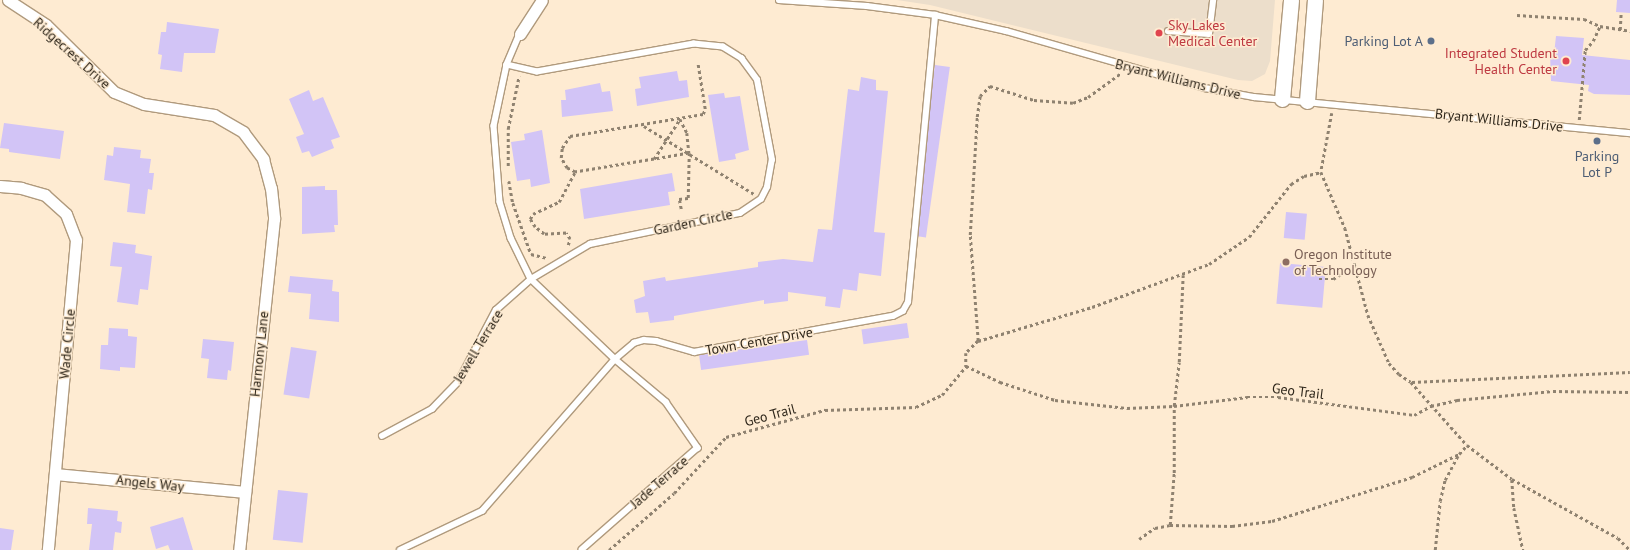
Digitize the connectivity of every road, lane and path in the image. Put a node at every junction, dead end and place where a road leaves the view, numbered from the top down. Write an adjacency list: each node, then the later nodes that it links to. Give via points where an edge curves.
1 (8, 0): 28 (street, Ridgecrest Drive, via 46,25 114,92 144,104 214,116 243,132)
2 (542, 0): 14 (street)
3 (779, 0): 8 (lane, Bryant Williams Drive, via 866,6)
4 (1213, 0): 12 (lane, via 1209,34)
5 (1291, 0): 19 (street)
6 (1315, 0): 20 (street)
7 (1621, 12): 11 (path)
8 (934, 15): 17 (lane, Bryant Williams Drive, via 1006,31); 44 (lane, Town Center Drive, via 908,302 903,311 893,316 694,352 656,340 644,340 634,343)
9 (1517, 15): 10 (path, via 1584,18)
10 (1600, 26): 11 (path); 22 (path, via 1593,41 1585,50)
11 (1620, 30): 13 (path)
12 (1168, 31)
13 (1630, 31)
14 (520, 34): 15 (lane)
15 (507, 65): 18 (lane); 41 (lane, via 494,126 500,202 511,238)
16 (698, 65): 23 (path, via 705,109 703,114)
17 (1126, 67): 19 (lane, Bryant Williams Drive, via 1205,88); 43 (path, via 1119,76 1088,97 1073,103 1034,100 990,86 980,96 970,235)
18 (521, 69): 30 (path, via 508,129); 35 (lane, via 537,72 694,44 723,47 742,59 757,80 772,160 768,187)
19 (1282, 99): 20 (lane, Bryant Williams Drive)
20 (1307, 101): 21 (lane, Bryant Williams Drive)
21 (1334, 104): 25 (lane, Bryant Williams Drive); 32 (path)
22 (1580, 114)
23 (680, 119): 24 (path); 26 (path); 27 (path, via 687,133)
24 (643, 125): 26 (path); 31 (path, via 570,136 562,148 561,158 567,168)
25 (1630, 132)
26 (666, 139): 27 (path); 29 (path)
27 (689, 153): 29 (path); 35 (path); 36 (path, via 688,198 679,199)
28 (262, 158): 56 (street, Harmony Lane, via 271,188 274,219)
29 (654, 159): 31 (path)
30 (509, 172)
31 (575, 172): 37 (path, via 559,202 533,214 530,219 534,227 544,234 566,233 570,243)
32 (1321, 172): 39 (path, via 1345,228); 40 (path, via 1304,176 1291,184 1249,237 1228,252)
33 (509, 178): 38 (path, via 513,203 531,254 546,258)
34 (0, 186): 54 (street, Wade Circle, via 21,188 45,195 66,214 76,240)
35 (761, 198): 41 (lane, Garden Circle, via 740,213 590,244)
36 (681, 209)
37 (564, 247)
38 (552, 255)
39 (1355, 265): 42 (path, via 1333,279); 47 (path, via 1368,315 1389,363)
40 (1183, 275): 43 (path, via 1092,307); 49 (path)
41 (531, 279): 44 (lane); 51 (lane, Jewell Terrace, via 496,310 458,382 432,409)
42 (1319, 279)
43 (978, 341): 45 (path, Geo Trail, via 966,353)
44 (614, 359): 61 (lane, Town Center Drive, via 482,511); 62 (lane, Jade Terrace, via 666,402 698,448)
45 (966, 366): 49 (path, Geo Trail, via 1016,389 1055,400 1127,408); 63 (path, Geo Trail, via 942,395 916,407 825,410 726,437 674,493)
46 (1630, 372): 47 (path)
47 (1411, 382): 50 (path)
48 (1630, 392): 50 (path, Geo Trail, via 1553,391 1457,400)
49 (1174, 406): 50 (path, Geo Trail, via 1247,397 1278,397 1408,415 1421,413); 57 (path, via 1174,473)
50 (1432, 406): 52 (path)
51 (382, 436)
52 (1467, 445): 53 (path); 55 (path)
53 (1459, 454): 57 (path, via 1412,477 1272,521 1232,526); 64 (path, via 1445,480)
54 (55, 474): 56 (street, Angels Way); 59 (street, Wade Circle)
55 (1512, 479): 65 (path, via 1514,508); 66 (path, via 1618,538)
56 (245, 492): 60 (street, Harmony Lane)
57 (1170, 525): 58 (path, via 1155,528)
58 (1139, 539)
59 (48, 550)
60 (239, 550)
61 (400, 550)
62 (582, 550)
63 (609, 550)
64 (1435, 550)
65 (1523, 550)
66 (1630, 550)

